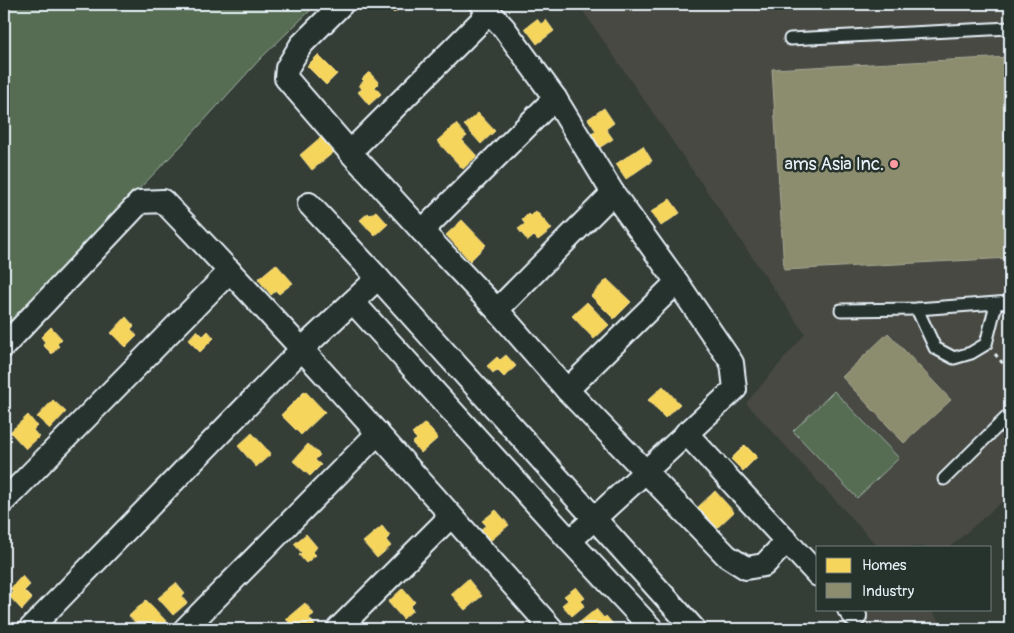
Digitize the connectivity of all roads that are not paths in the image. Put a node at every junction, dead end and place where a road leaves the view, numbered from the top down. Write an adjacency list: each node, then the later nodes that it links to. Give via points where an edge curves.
1 (342, 4): 6 (street, via 301,46 287,68 286,78)
2 (486, 8): 5 (street); 6 (street)
3 (1010, 28): 4 (lane)
4 (790, 39)
5 (555, 98): 7 (street); 9 (street)
6 (350, 152): 9 (street)
7 (614, 193): 12 (street); 17 (street)
8 (309, 204): 11 (street)
9 (422, 232): 17 (street)
10 (230, 270): 19 (street, via 163,200 140,202); 20 (street); 27 (street)
11 (378, 278): 13 (street); 29 (street)
12 (677, 282): 21 (street); 24 (street, via 732,363 735,389)
13 (353, 302): 20 (street); 30 (street)
14 (1010, 302): 15 (lane)
15 (996, 304): 16 (lane); 16 (lane, via 986,344 954,358 935,348)
16 (917, 309): 18 (lane)
17 (497, 310): 21 (street)
18 (841, 310)
19 (4, 346)
20 (302, 349): 23 (street); 33 (street)
21 (567, 390): 25 (street)
22 (1010, 414): 26 (lane)
23 (378, 433): 28 (street); 34 (street)
24 (686, 433): 25 (street); 31 (street)
25 (645, 471): 29 (street); 31 (street, via 727,556 746,568 764,565)
26 (944, 479)
27 (4, 501)
28 (451, 516): 35 (street); 36 (street)
29 (595, 518): 30 (street); 38 (street)
30 (570, 541): 37 (street)
31 (787, 541): 32 (street)
32 (816, 573)
33 (30, 629)
34 (185, 629)
35 (338, 629)
36 (552, 629)
37 (652, 629)
38 (694, 629)

